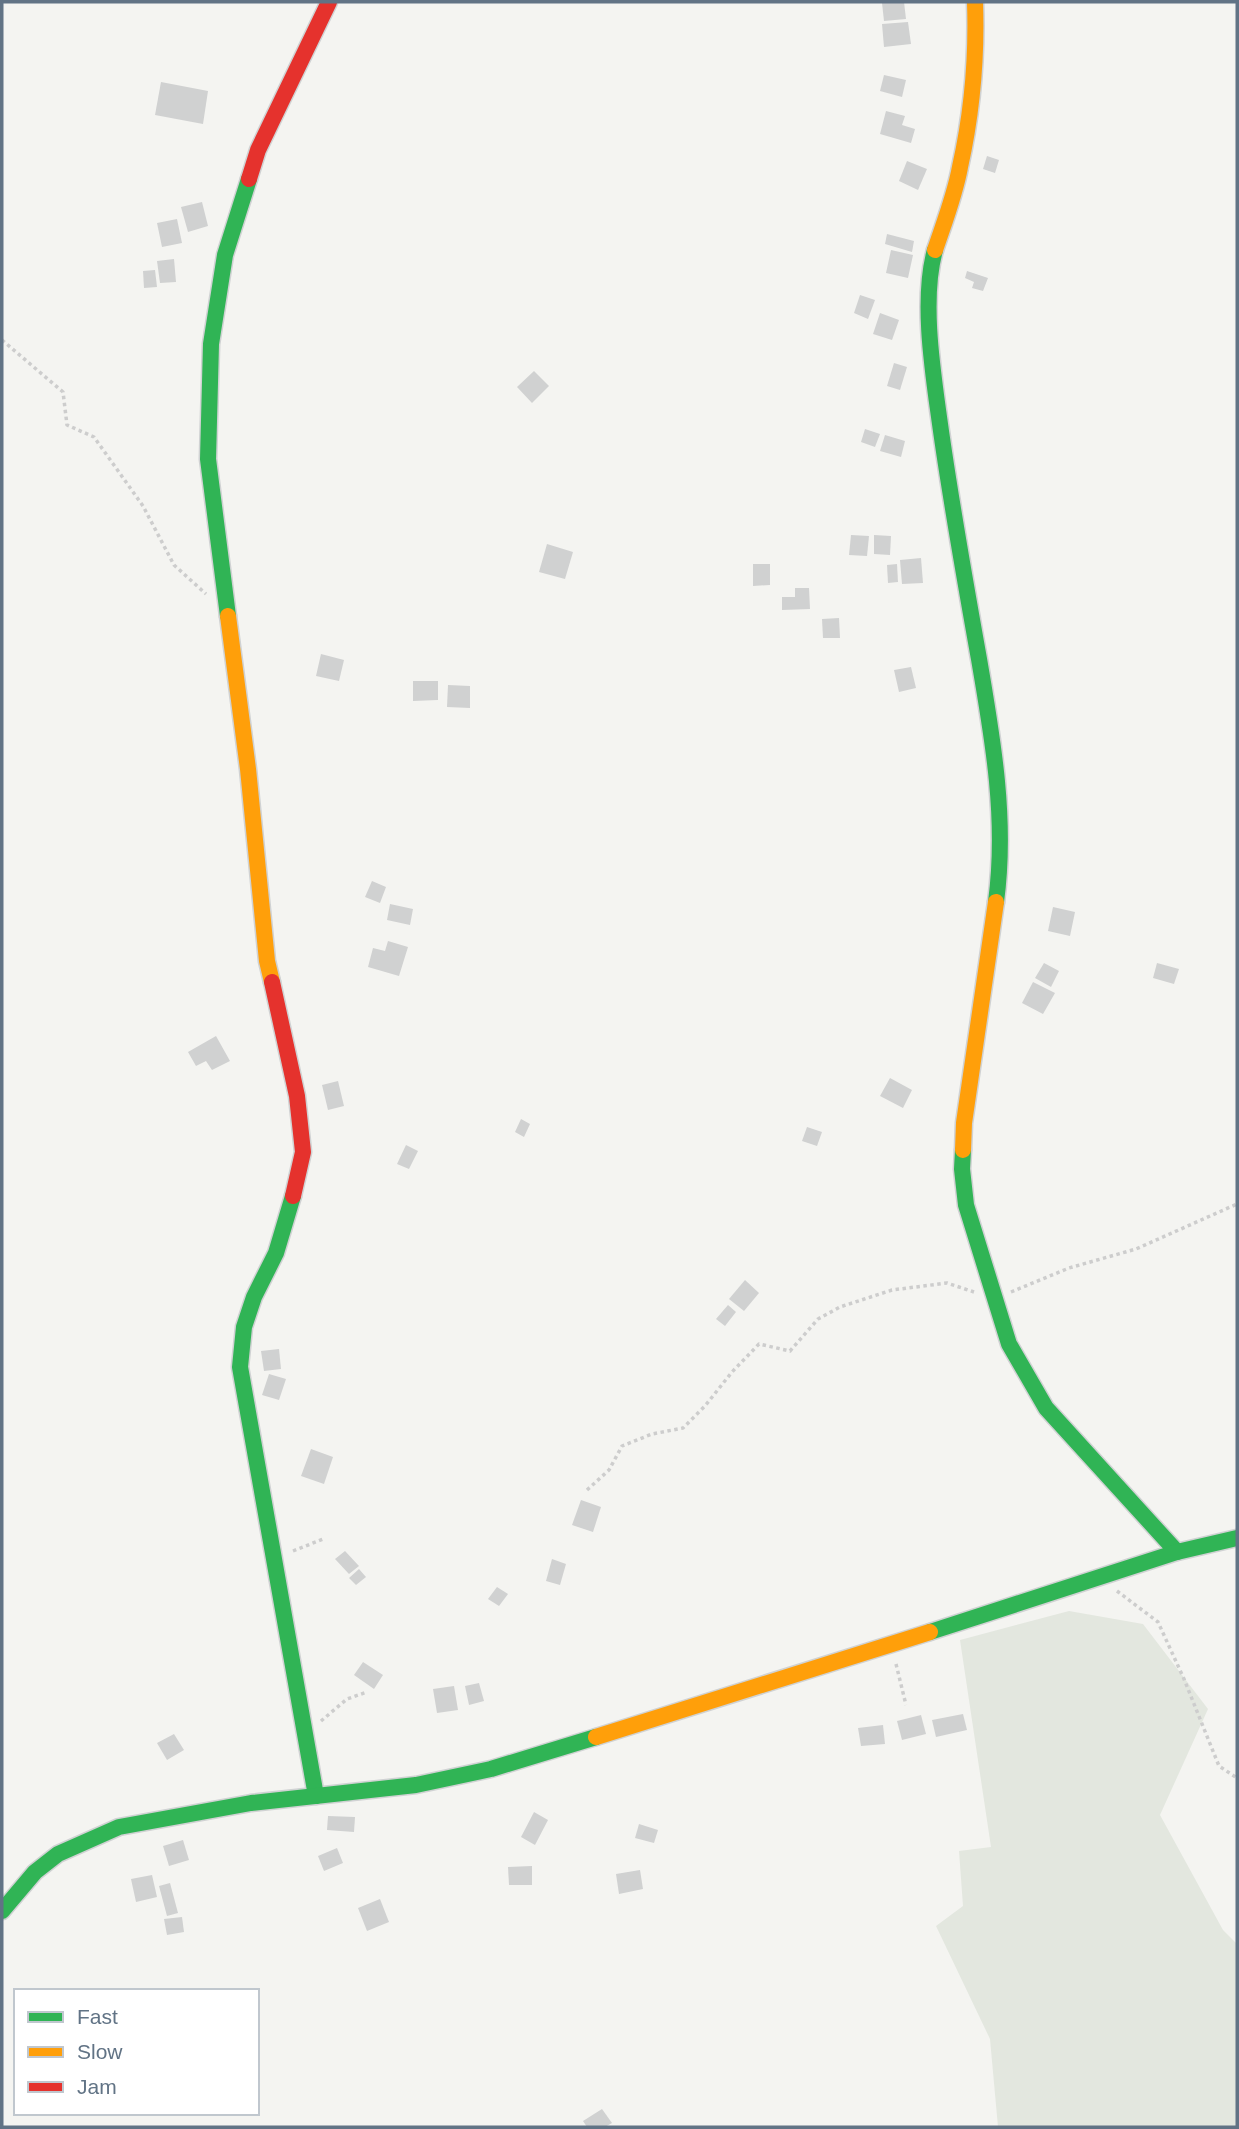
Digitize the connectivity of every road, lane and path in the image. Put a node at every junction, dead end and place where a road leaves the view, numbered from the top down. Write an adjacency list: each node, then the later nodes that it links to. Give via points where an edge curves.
1 (328, 2): 4 (street, via 258,150 225,255 211,344 208,459)
2 (975, 2): 6 (street, via 971,109 960,170 934,254 929,307 946,468 995,754 1001,832 962,1169 966,1205)
3 (2, 340): 4 (path, via 63,392 67,425 94,437 142,506 174,565)
4 (228, 614): 11 (street, via 267,961 297,1096 303,1152 288,1219 244,1327 240,1367)
5 (1237, 1204): 6 (path, via 1136,1249 1069,1268)
6 (996, 1298): 7 (path, via 947,1283 892,1290 818,1319 790,1351 759,1344 683,1428 622,1446 609,1471); 10 (street, via 1009,1344 1046,1408)
7 (587, 1490)
8 (1237, 1538): 10 (street)
9 (324, 1539): 11 (path)
10 (1177, 1552): 12 (street)
11 (274, 1558): 16 (street)
12 (1098, 1577): 13 (street); 17 (path, via 1158,1622 1219,1766)
13 (891, 1645): 15 (path); 18 (street, via 491,1769 416,1785)
14 (368, 1692): 16 (path, via 347,1699)
15 (906, 1705)
16 (305, 1733): 18 (street)
17 (1237, 1778)
18 (316, 1796): 19 (street, via 119,1827 58,1854 34,1872)
19 (2, 1910)

